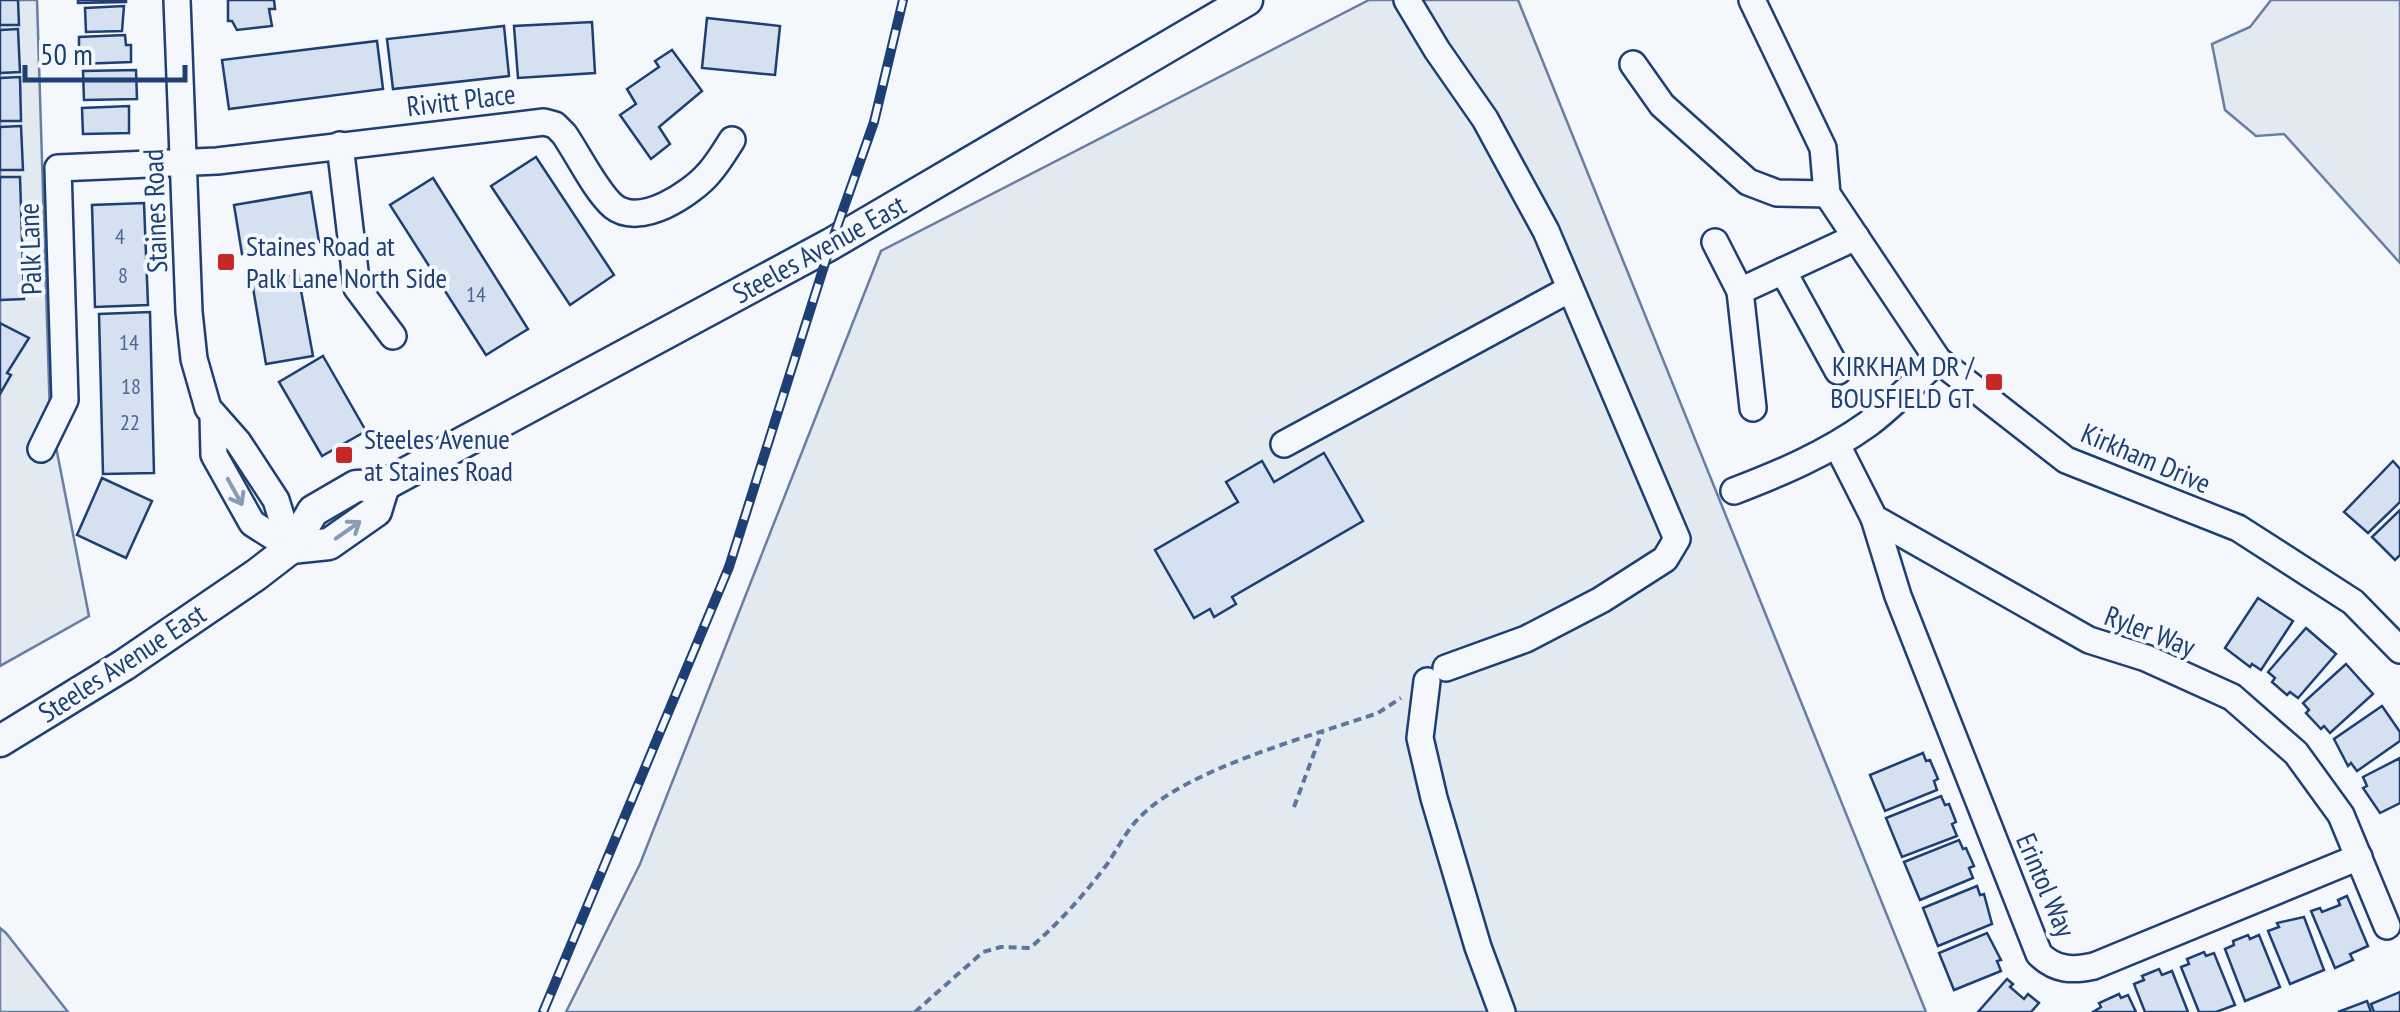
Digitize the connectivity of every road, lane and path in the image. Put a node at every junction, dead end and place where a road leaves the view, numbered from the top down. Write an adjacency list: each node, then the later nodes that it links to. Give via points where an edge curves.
1 (177, 0): 8 (street, Staines Road)
2 (1247, 0): 24 (main road, Steeles Avenue East, via 831,244 384,485 376,511 329,544)
3 (1407, 0): 13 (street, via 1484,119 1546,231)
4 (1752, 0): 9 (street, via 1822,148)
5 (1633, 64): 9 (street, via 1662,104 1748,182 1777,192)
6 (732, 140): 7 (street, Rivitt Place, via 707,176 658,210 639,214 611,204 564,134 544,122)
7 (340, 145): 8 (street, Rivitt Place); 15 (street, via 357,288)
8 (184, 163): 21 (street, Palk Lane, via 58,168 65,400); 24 (street, Staines Road, via 192,341 213,416 214,454 252,523)
9 (1827, 194): 10 (street, Kirkham Drive)
10 (1856, 238): 12 (street); 16 (street, Kirkham Drive)
11 (1716, 242): 14 (street)
12 (1783, 272): 14 (street); 17 (street)
13 (1570, 290): 19 (street); 26 (street, via 1677,539 1666,559 1601,600)
14 (1740, 291): 18 (street)
15 (393, 336)
16 (1938, 360): 20 (street); 25 (street, Kirkham Drive, via 2066,460 2238,528 2352,602)
17 (1838, 371)
18 (1754, 408)
19 (1284, 444)
20 (1837, 445): 22 (street); 23 (street)
21 (40, 449)
22 (1734, 492)
23 (1874, 518): 30 (street, Ryler Way, via 2089,640 2232,698 2296,753 2341,815); 30 (street, Erintol Way, via 1994,844 2038,954 2050,965 2094,966)
24 (292, 548): 28 (main road, Steeles Avenue East, via 124,665)
25 (2400, 650)
26 (1436, 675): 27 (path, via 1378,713); 33 (street, via 1420,738)
27 (1322, 732): 29 (path); 32 (path, via 1159,799 1052,930 1030,948 983,952)
28 (0, 740)
29 (1294, 807)
30 (2358, 857): 31 (street, Ryler Way)
31 (2387, 926)
32 (918, 1011)
33 (1502, 1012)

